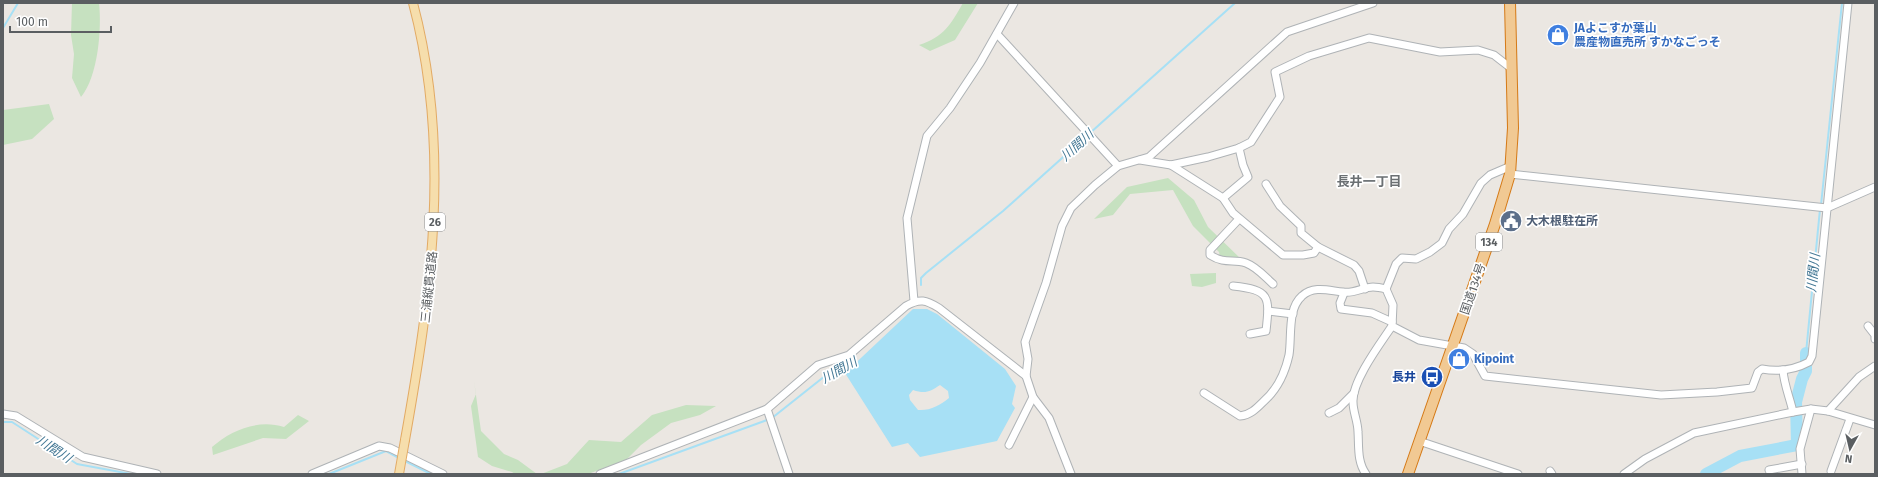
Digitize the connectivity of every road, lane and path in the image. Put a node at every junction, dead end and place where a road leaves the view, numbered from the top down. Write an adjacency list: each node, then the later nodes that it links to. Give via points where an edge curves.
1 (413, 3): 53 (main road, 三浦縦貫道路 / 26, bridge, via 430,91 435,201 424,333)
2 (1014, 3): 6 (street)
3 (1373, 3): 9 (street, via 1287,32 1149,157)
4 (1510, 3): 7 (highway, 国道134号 / 134)
5 (1848, 3): 16 (street)
6 (997, 34): 11 (street); 24 (street, via 950,108 928,136 922,151 907,218)
7 (1512, 69): 8 (street, via 1494,55 1478,50 1440,52 1369,38 1309,56 1275,72 1280,97 1251,142); 12 (highway, 国道134号 / 134)
8 (1239, 148): 10 (street); 15 (street, via 1248,177)
9 (1140, 160): 10 (street); 11 (street)
10 (1171, 165): 15 (street)
11 (1118, 166): 34 (street, via 1071,208 1062,226 1046,283 1025,342 1028,359)
12 (1511, 170): 16 (street); 22 (street, via 1490,175 1481,183 1442,243 1416,259 1402,258 1396,264); 31 (highway, 国道134号 / 134, via 1496,224)
13 (1266, 184): 18 (street, via 1280,206 1301,226 1301,233)
14 (1875, 187): 16 (street)
15 (1223, 198): 17 (street)
16 (1827, 208): 33 (street, via 1812,356 1809,362 1798,368)
17 (1239, 219): 18 (street, via 1283,255 1314,253); 19 (street, via 1210,250 1210,255 1224,262 1246,263)
18 (1318, 247): 21 (street, via 1354,265 1359,271)
19 (1273, 284)
20 (1233, 286): 25 (street, via 1262,292 1267,299)
21 (1365, 289): 22 (street); 23 (street)
22 (1386, 289): 27 (street, via 1393,305)
23 (1344, 293): 26 (street, via 1322,289 1310,291 1297,302); 27 (street, via 1341,308 1372,313)
24 (914, 301): 34 (street, via 927,301 940,308); 39 (street, via 849,354 818,365)
25 (1268, 311): 26 (street); 29 (street, via 1266,331)
26 (1293, 314): 35 (street, via 1289,355 1278,387 1257,408 1247,415 1240,416)
27 (1392, 324): 31 (street, via 1419,340); 36 (street, via 1354,387)
28 (1868, 326): 30 (street)
29 (1250, 334)
30 (1875, 339)
31 (1453, 346): 33 (street, via 1464,348 1473,354 1485,376 1661,395 1752,388 1758,372 1762,369); 46 (highway, 国道134号 / 134)
32 (1875, 366): 40 (street, via 1859,377)
33 (1783, 370): 41 (street)
34 (1026, 376): 37 (street)
35 (1204, 393)
36 (1354, 393): 42 (street, via 1339,408); 58 (street, via 1359,458 1361,468)
37 (1033, 397): 47 (street); 57 (street, via 1049,418)
38 (1811, 409): 40 (street); 41 (street); 48 (street, via 1800,449)
39 (767, 410): 55 (street); 56 (street)
40 (1828, 411): 44 (street)
41 (1793, 412): 61 (street, via 1694,433 1645,459)
42 (1329, 413)
43 (3, 414): 51 (street, via 16,416 83,458)
44 (1850, 418): 45 (street); 50 (street)
45 (1875, 425)
46 (1419, 441): 59 (highway, 国道134号 / 134); 60 (street)
47 (1009, 445)
48 (1802, 464): 49 (street); 62 (street)
49 (1769, 470)
50 (1831, 471)
51 (157, 474)
52 (312, 474): 54 (street, via 379,446 390,448)
53 (399, 474)
54 (443, 474)
55 (600, 474)
56 (789, 474)
57 (1071, 474)
58 (1366, 474)
59 (1408, 474)
60 (1518, 474)
61 (1624, 474)
62 (1802, 474)

